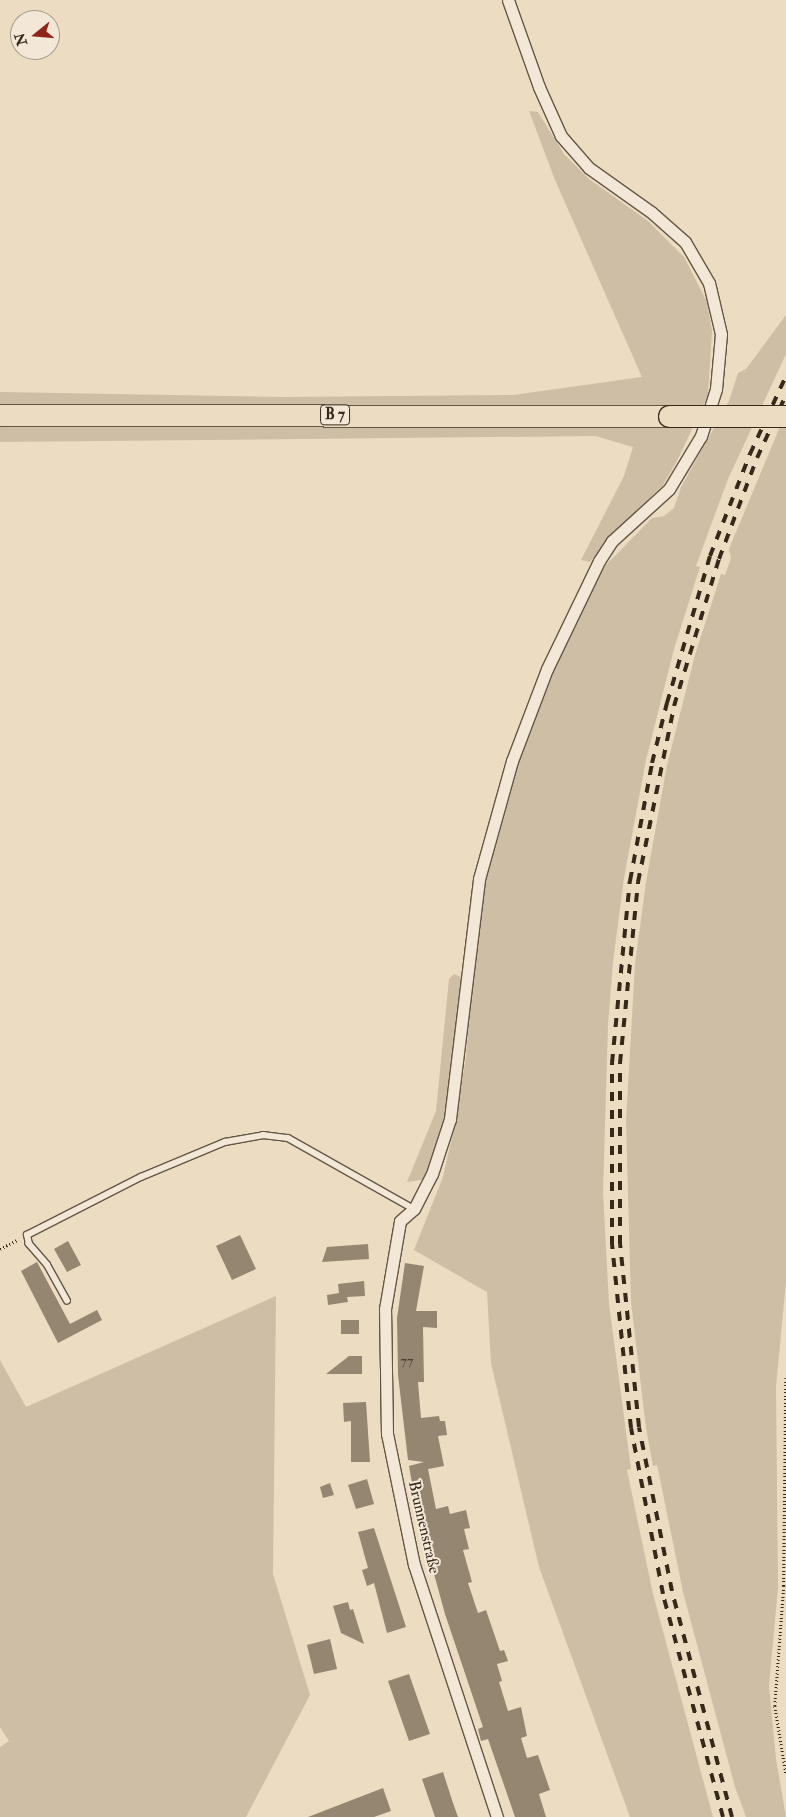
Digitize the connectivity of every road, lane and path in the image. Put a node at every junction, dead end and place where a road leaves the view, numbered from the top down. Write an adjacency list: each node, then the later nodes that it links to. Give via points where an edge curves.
1 (508, 0): 4 (street, via 539,87 561,136 589,168 651,212 684,242 709,283 721,334 716,389 701,436 669,489 612,541 599,561 525,724 493,819 479,879 450,1119 432,1174)
2 (0, 415): 3 (highway, B 7, bridge)
3 (786, 416)
4 (414, 1209): 5 (lane, via 302,1145 278,1135 263,1135 224,1142 141,1177); 10 (street, Brunnenstraße, via 400,1221 396,1233 385,1309 388,1434 414,1565)
5 (27, 1235): 6 (path); 7 (lane, via 29,1244 47,1265)
6 (0, 1249)
7 (67, 1301)
8 (786, 1378): 9 (path, via 784,1586 775,1706)
9 (786, 1773)
10 (497, 1817)

